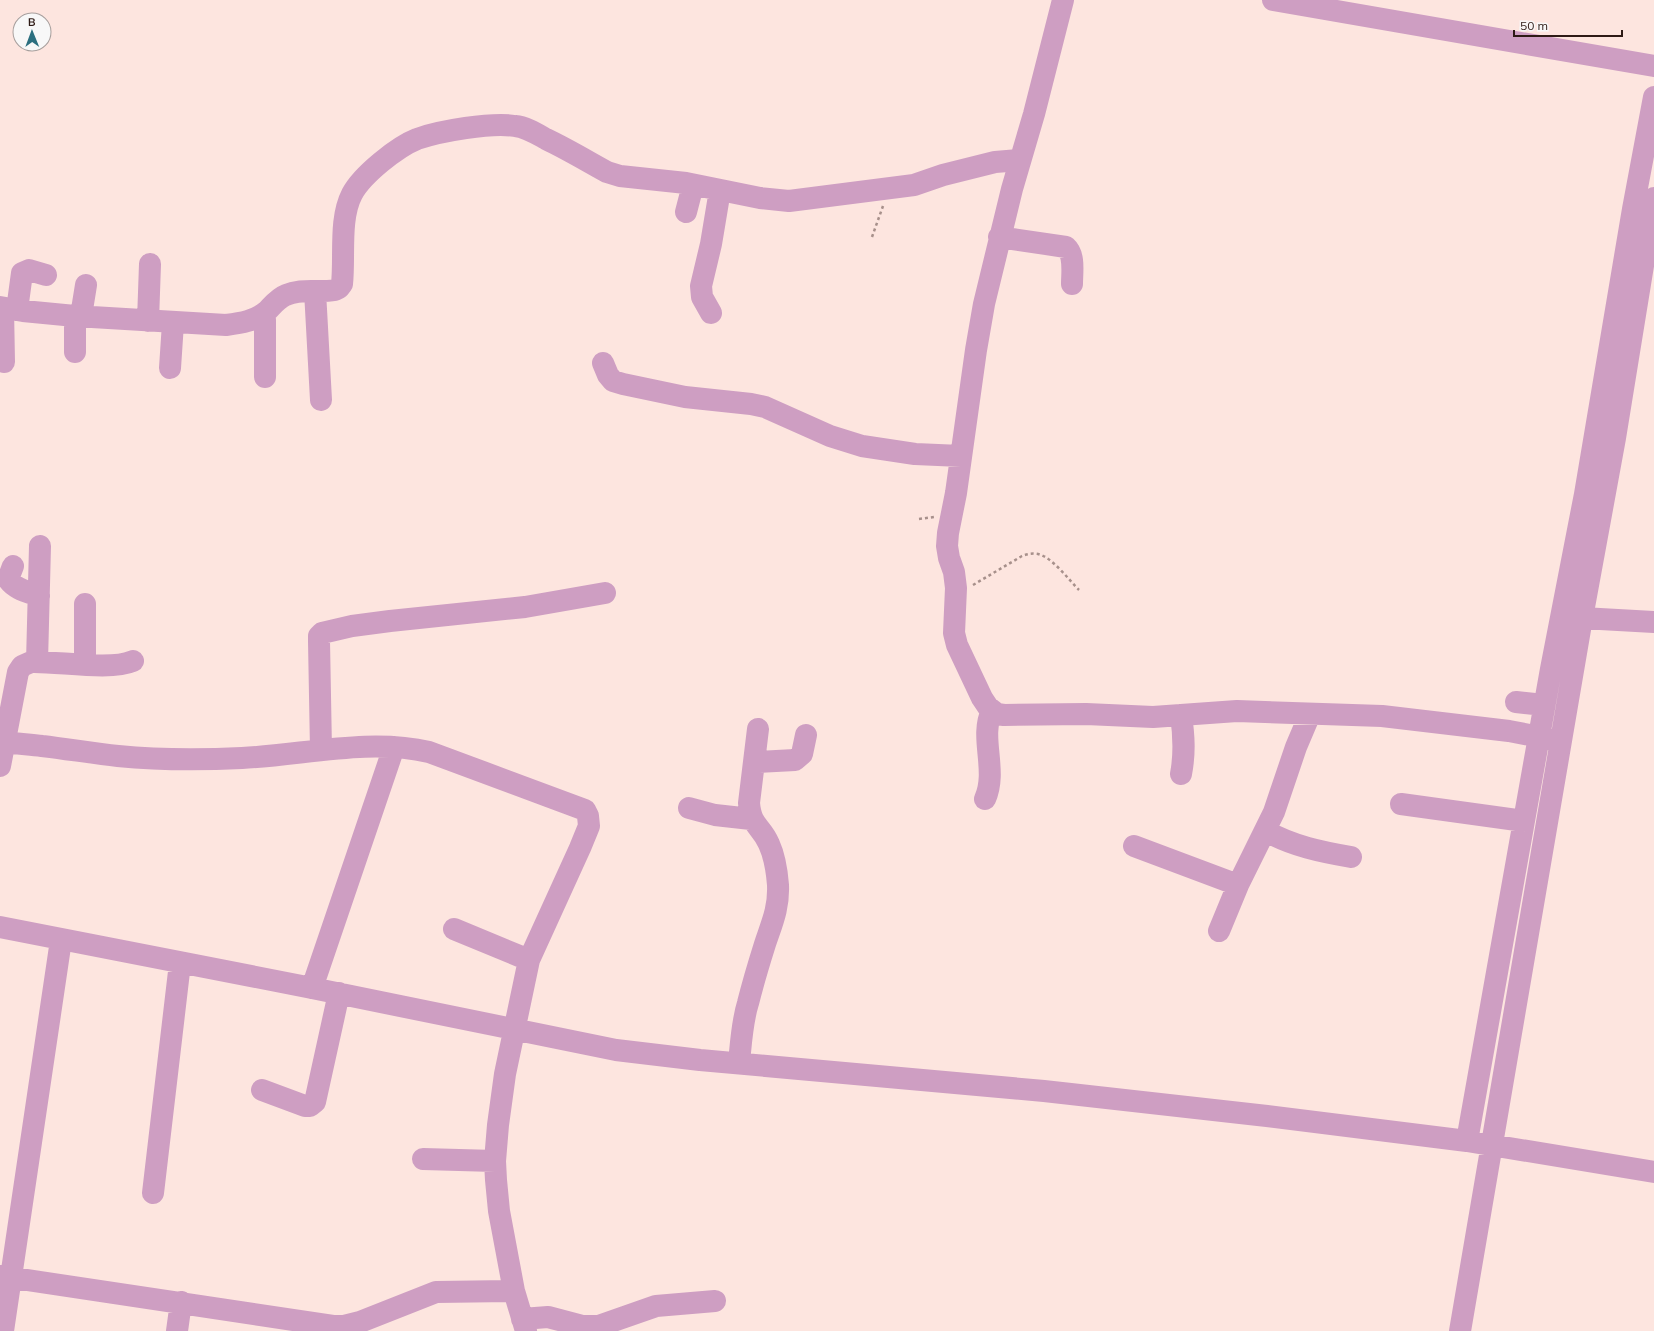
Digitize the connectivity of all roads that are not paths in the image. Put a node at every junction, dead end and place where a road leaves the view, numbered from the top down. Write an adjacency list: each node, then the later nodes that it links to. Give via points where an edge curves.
1 (1063, 0): 5 (street)
2 (1273, 0): 3 (street)
3 (1654, 66)
4 (1654, 97): 41 (street, via 1586,494)
5 (1020, 160): 7 (street, via 995,162 914,185 789,201); 10 (street)
6 (693, 185): 7 (street); 9 (street); 16 (street, via 620,176 607,172 516,126 494,125 442,132 416,140 378,164 365,177 352,194 346,218 342,284 335,290)
7 (720, 190): 18 (street, via 701,286 702,297)
8 (1654, 198): 11 (street)
9 (686, 212)
10 (999, 237): 14 (street, via 1066,247 1071,257); 29 (street, via 976,350)
11 (1649, 253): 35 (street)
12 (150, 264): 21 (street)
13 (46, 274): 17 (street, via 29,270 22,273)
14 (1072, 284)
15 (86, 285): 20 (street)
16 (315, 291): 19 (street, via 298,291 284,296); 28 (street)
17 (7, 309): 20 (street); 24 (street)
18 (710, 313)
19 (263, 314): 22 (street, via 243,323 226,325); 27 (street)
20 (78, 316): 21 (street); 23 (street)
21 (148, 321): 22 (street)
22 (173, 323): 26 (street)
23 (75, 352)
24 (4, 362)
25 (603, 363): 29 (street, via 613,381 685,397 765,407 830,436 862,446 914,454)
26 (170, 368)
27 (264, 377)
28 (321, 400)
29 (961, 456): 42 (street, via 947,546 956,593 954,633 956,645 982,698)
30 (40, 546): 33 (street)
31 (13, 566): 33 (street, via 8,579 10,582)
32 (605, 593): 50 (street, via 525,607 352,626 322,633 319,636)
33 (39, 596): 38 (street)
34 (85, 604): 39 (street)
35 (1582, 618): 36 (street); 47 (street)
36 (1654, 622)
37 (133, 661): 39 (street, via 126,664)
38 (37, 662): 39 (street); 48 (street, via 22,666 18,672)
39 (85, 664)
40 (1516, 702): 41 (street)
41 (1544, 705): 47 (street)
42 (992, 711): 44 (street, via 1008,715); 54 (street, via 988,725 990,783)
43 (1310, 714): 44 (street, via 1237,711); 47 (street, via 1410,718); 59 (street)
44 (1181, 715): 53 (street, via 1184,741)
45 (758, 729): 51 (street)
46 (806, 735): 51 (street, via 802,754 795,760)
47 (1550, 739): 58 (street); 74 (street)
48 (2, 742): 50 (street, via 120,756 184,759 271,756); 52 (street)
49 (394, 747): 50 (street); 67 (street, via 430,752 585,810 589,826); 69 (street)
50 (321, 750)
51 (755, 762): 57 (street, via 749,803)
52 (0, 766)
53 (1181, 774)
54 (985, 799)
55 (1401, 804): 58 (street)
56 (689, 808): 57 (street, via 715,815)
57 (752, 819): 72 (street, via 768,843 778,883 778,899 747,1005)
58 (1524, 821): 74 (street)
59 (1266, 831): 61 (street, via 1307,848); 62 (street)
60 (1134, 846): 62 (street)
61 (1351, 857)
62 (1238, 885): 65 (street)
63 (0, 927): 66 (street)
64 (454, 929): 67 (street)
65 (1219, 931)
66 (61, 940): 68 (street); 79 (street)
67 (530, 960): 71 (street)
68 (180, 963): 69 (street); 78 (street)
69 (312, 988): 70 (street)
70 (339, 994): 71 (street); 73 (street, via 315,1102 305,1106)
71 (515, 1029): 72 (street, via 616,1050); 76 (street, via 505,1074)
72 (739, 1063): 74 (street, via 1155,1103)
73 (262, 1090)
74 (1479, 1143): 77 (street); 87 (street)
75 (423, 1159): 76 (street)
76 (496, 1161): 80 (street, via 499,1211)
77 (1654, 1172)
78 (153, 1193)
79 (5, 1277): 82 (street); 85 (street)
80 (514, 1291): 83 (street); 84 (street, via 436,1292)
81 (714, 1301): 83 (street, via 656,1306 599,1326 582,1326 548,1317)
82 (181, 1302): 84 (street, via 328,1325); 86 (street)
83 (524, 1325)
84 (359, 1326)
85 (3, 1331)
86 (177, 1331)
87 (1460, 1331)

